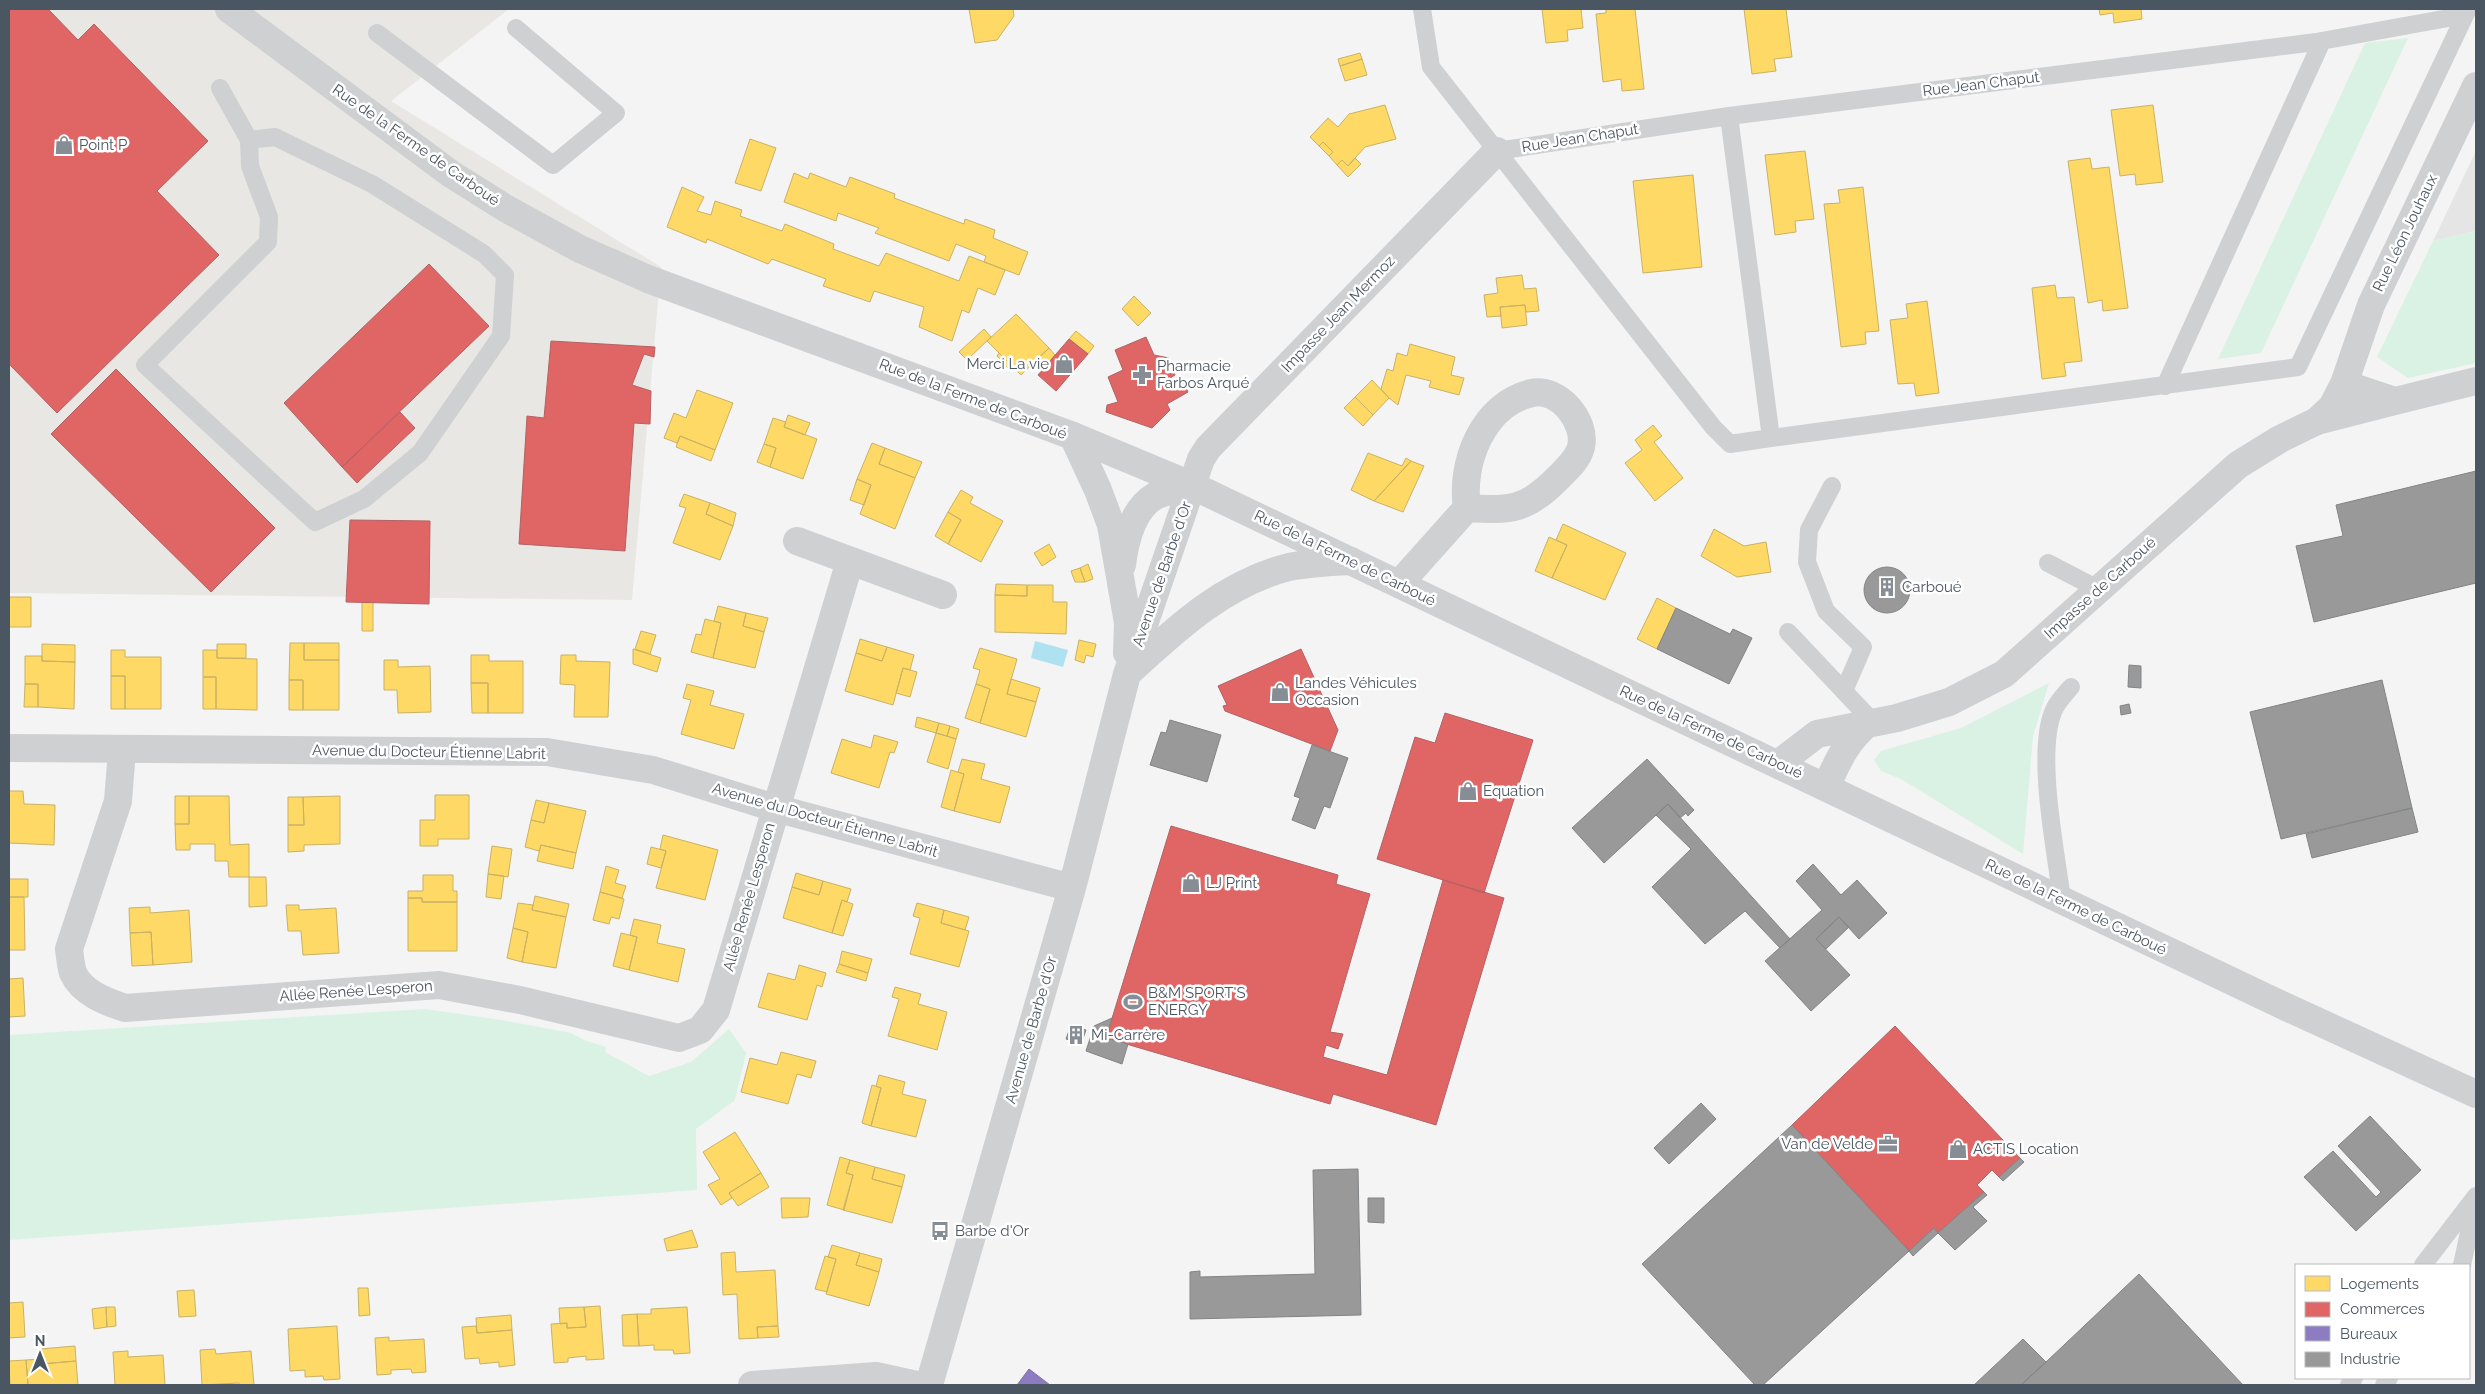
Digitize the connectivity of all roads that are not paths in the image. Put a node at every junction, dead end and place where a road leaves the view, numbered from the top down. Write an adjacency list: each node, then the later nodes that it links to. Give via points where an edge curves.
1 (229, 9): 17 (street, Rue de la Ferme de Carboué, via 451,174 580,249 674,289)
2 (1422, 9): 11 (lane, via 1431,67)
3 (2466, 12): 6 (lane, Rue Jean Chaput); 14 (lane, via 2298,368)
4 (516, 28): 5 (lane, via 616,113 553,165)
5 (377, 34)
6 (2322, 41): 9 (lane, Rue Jean Chaput); 14 (lane)
7 (2476, 86): 13 (street, Rue Léon Jouhaux, via 2371,305)
8 (220, 88): 10 (lane)
9 (1729, 116): 11 (lane, Rue Jean Chaput); 18 (lane)
10 (249, 140): 10 (lane, via 275,137 372,184 484,254 505,275 501,336 420,453 364,499 315,522 145,365 268,242 268,217 250,166)
11 (1497, 151): 18 (lane, via 1713,428 1730,444); 19 (street, Impasse Jean Mermoz, via 1208,448 1201,459)
12 (2476, 381): 15 (street, Impasse de Carboué)
13 (2344, 384): 15 (street); 16 (street, Impasse de Carboué, via 2332,407)
14 (2165, 386): 18 (lane)
15 (2395, 400): 16 (street, Impasse de Carboué)
16 (2317, 421): 28 (street, Impasse de Carboué, via 2238,465)
17 (1072, 436): 19 (street, Rue de la Ferme de Carboué); 26 (street, Avenue de Barbe d'Or, via 1111,525)
18 (1771, 438)
19 (1194, 486): 24 (street, Rue de la Ferme de Carboué); 26 (street, Avenue de Barbe d'Or, via 1155,496 1136,515 1124,551); 31 (street, Avenue de Barbe d'Or)
20 (1832, 486): 33 (lane, via 1808,530 1807,562 1826,611 1862,647)
21 (1467, 508): 21 (street, via 1501,510 1520,506 1543,494 1573,463 1581,446 1579,427 1570,408 1553,396 1533,392 1511,402 1488,421 1468,465 1464,489); 27 (street)
22 (797, 541): 23 (street)
23 (850, 561): 29 (street); 39 (street, Allée Renée Lesperon)
24 (1350, 561): 27 (street, Rue de la Ferme de Carboué); 31 (street, Avenue de Barbe d'Or, via 1290,567 1229,592 1181,625)
25 (2048, 564): 28 (lane)
26 (1121, 580): 31 (street, Avenue de Barbe d'Or, via 1128,623)
27 (1399, 584): 37 (street, Rue de la Ferme de Carboué)
28 (2098, 590): 34 (street, Impasse de Carboué, via 2004,674 1949,702)
29 (943, 595)
30 (1788, 632): 33 (lane)
31 (1127, 674): 40 (street, Avenue de Barbe d'Or)
32 (2070, 687): 41 (lane, via 2053,711 2046,748)
33 (1844, 691): 34 (lane)
34 (1870, 723): 37 (street, Impasse de Carboué, via 1817,734); 38 (street, via 1851,738)
35 (9, 748): 36 (street, Avenue du Docteur Étienne Labrit)
36 (122, 750): 39 (street, Avenue du Docteur Étienne Labrit, via 547,752 653,770); 39 (street, Allée Renée Lesperon, via 118,801 69,949 74,974 85,987 103,1001 126,1008 439,985 520,1000 679,1038 700,1030 716,1010)
37 (1778, 764): 38 (street, Rue de la Ferme de Carboué)
38 (1826, 787): 41 (street, Rue de la Ferme de Carboué)
39 (775, 808): 40 (street, Avenue du Docteur Étienne Labrit)
40 (1072, 888): 48 (street, Avenue de Barbe d'Or)
41 (2062, 900): 42 (street, Rue de la Ferme de Carboué)
42 (2476, 1094)
43 (2476, 1198): 44 (lane); 45 (lane)
44 (2423, 1264)
45 (2462, 1264)
46 (752, 1385): 47 (street, via 876,1376)
47 (917, 1385)
48 (929, 1385)

